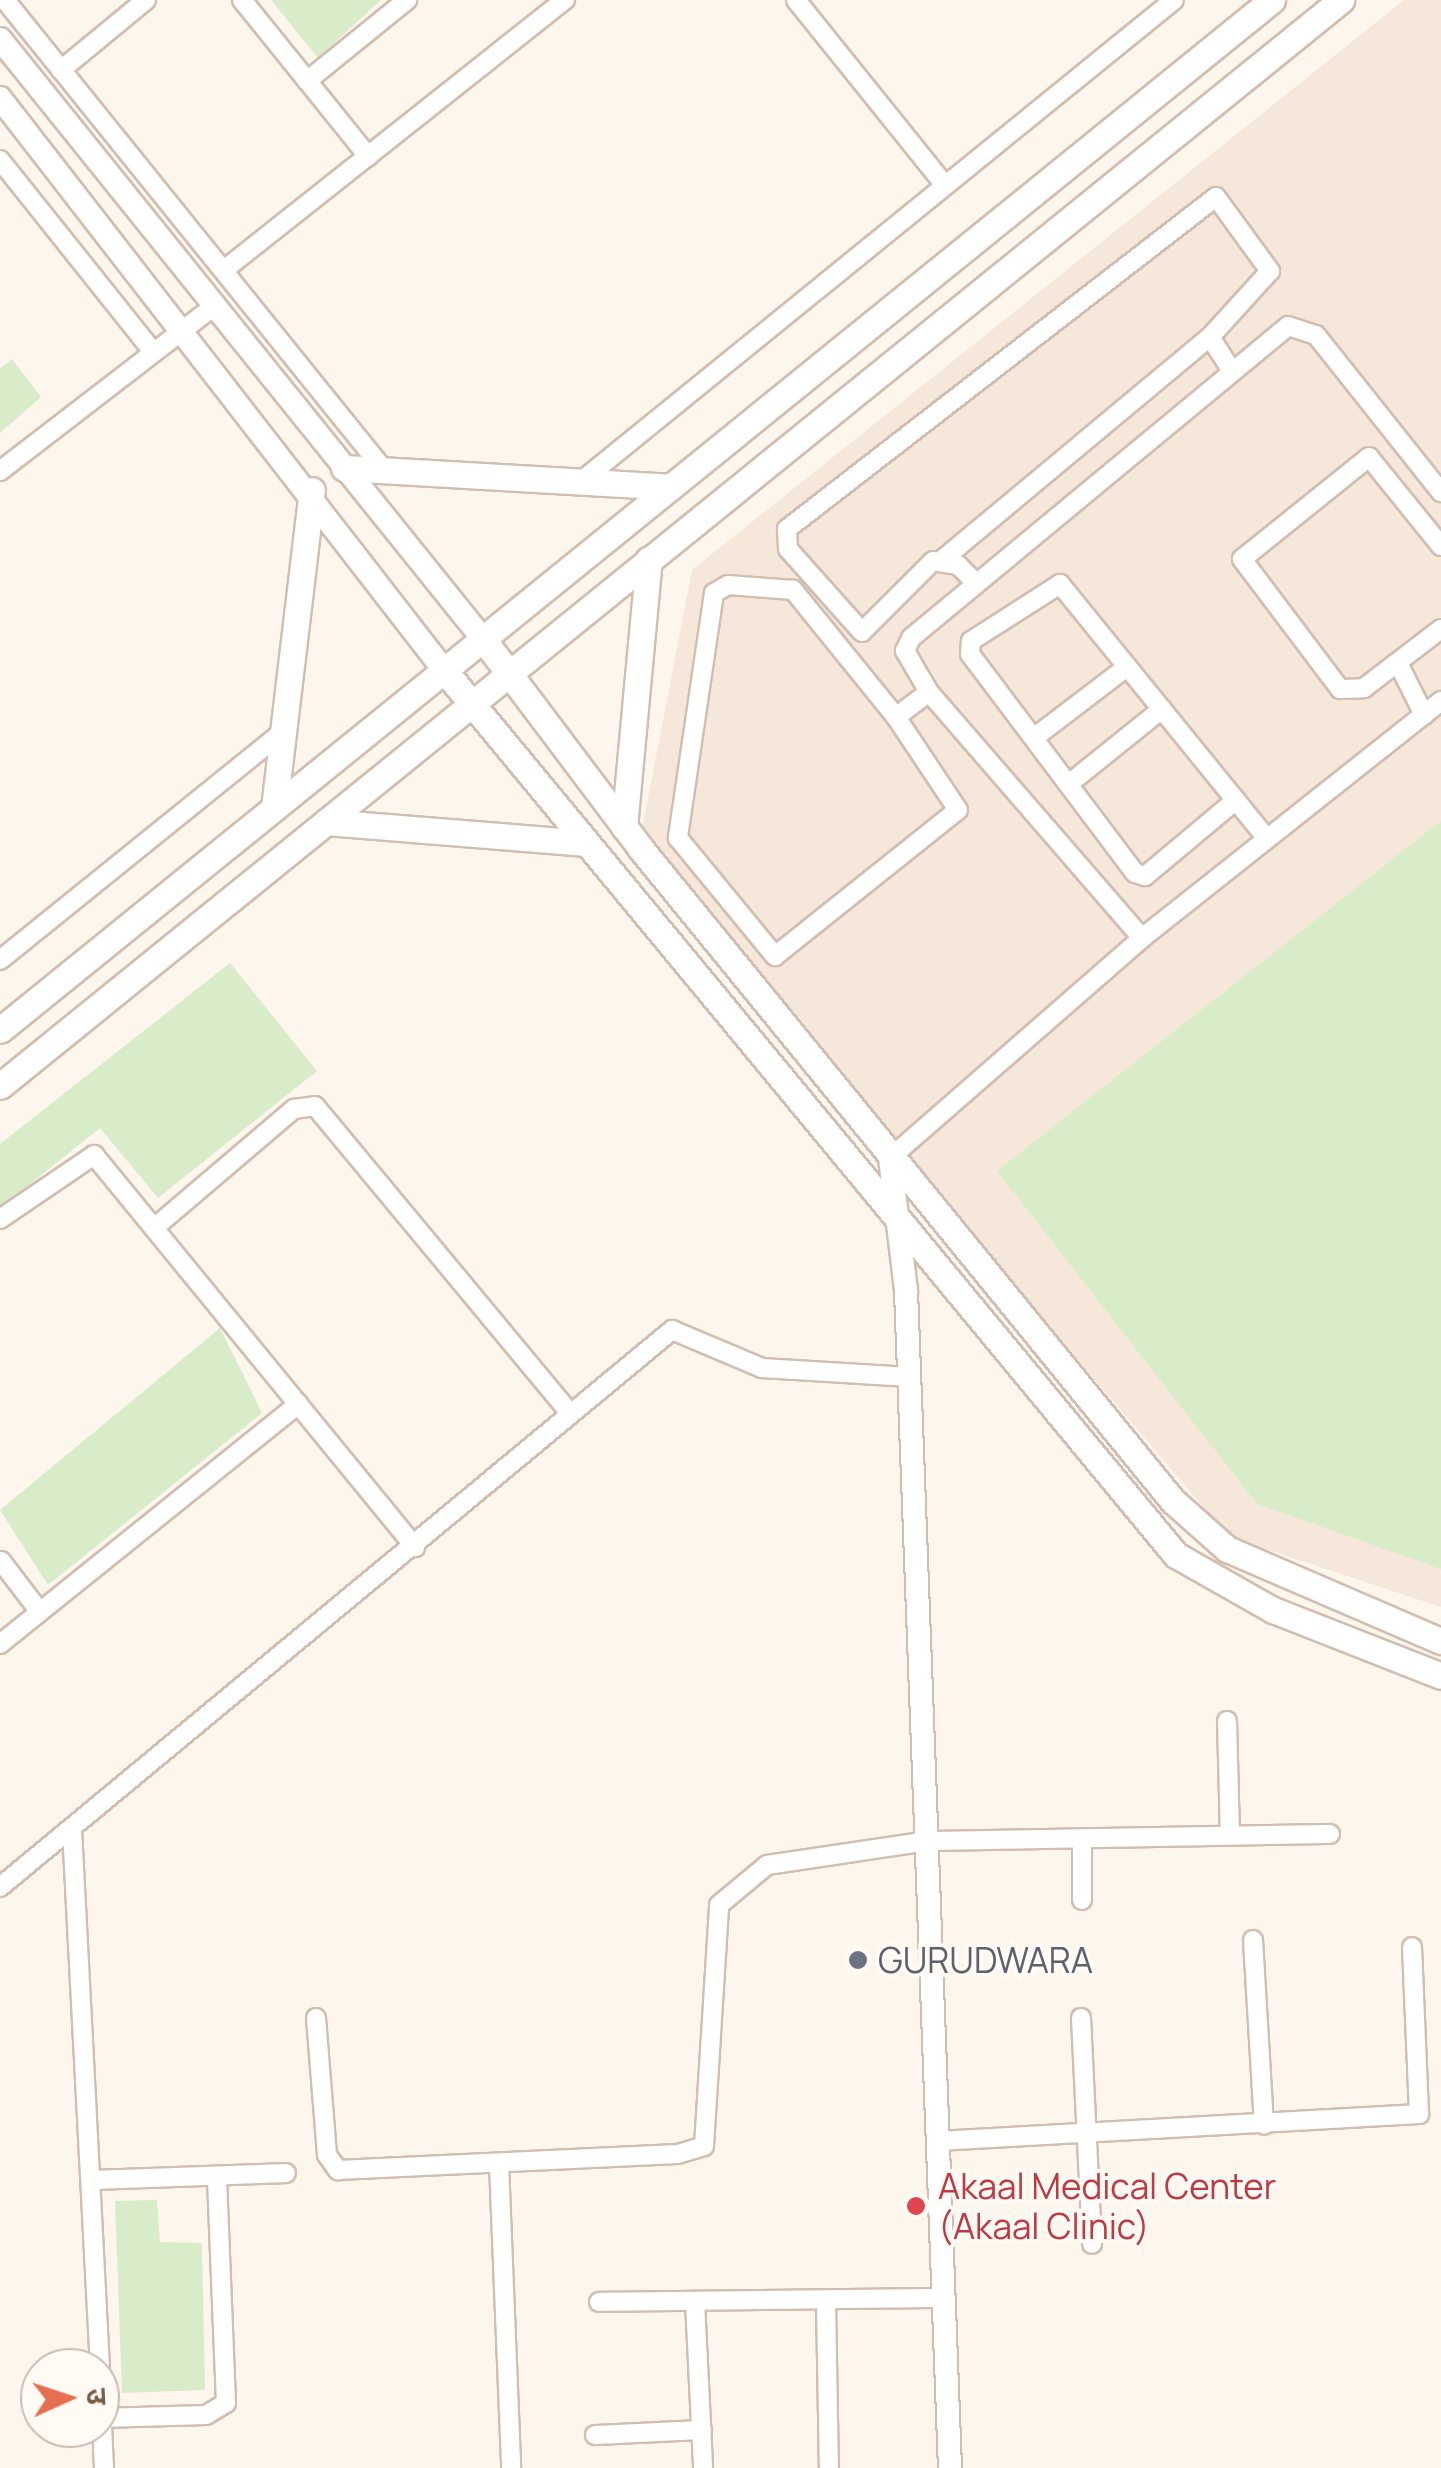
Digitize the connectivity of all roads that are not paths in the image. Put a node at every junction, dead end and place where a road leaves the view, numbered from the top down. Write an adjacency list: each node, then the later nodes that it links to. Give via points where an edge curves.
1 (6, 0): 11 (street)
2 (146, 0): 11 (street)
3 (242, 0): 12 (street)
4 (408, 0): 12 (street)
5 (565, 0): 14 (street)
6 (796, 0): 16 (street)
7 (1174, 0): 16 (street)
8 (1272, 0): 27 (main road)
9 (1342, 0): 31 (main road)
10 (0, 39): 18 (street)
11 (61, 70): 17 (street)
12 (307, 82): 14 (street)
13 (0, 98): 19 (street)
14 (368, 156): 17 (street)
15 (0, 160): 21 (street)
16 (944, 184): 26 (street)
17 (228, 266): 24 (street)
18 (213, 307): 19 (street); 23 (street)
19 (179, 334): 21 (street); 28 (street)
20 (1210, 337): 22 (street); 32 (street); 32 (street, via 1270,271 1216,198 787,529 788,548 862,632)
21 (151, 350): 25 (street)
22 (1232, 371): 29 (street, via 1288,326 1304,326); 33 (street)
23 (344, 468): 24 (main road); 35 (street)
24 (384, 470): 26 (main road)
25 (0, 472)
26 (578, 482): 27 (main road)
27 (670, 487): 35 (main road)
28 (312, 490): 38 (street); 46 (main road)
29 (1441, 492)
30 (1441, 546): 36 (street, via 1368,458 1242,559 1340,689 1364,688)
31 (649, 559): 39 (main road); 52 (main road)
32 (942, 560): 33 (street)
33 (976, 584): 40 (street, via 904,651)
34 (1441, 629): 36 (street)
35 (483, 639): 38 (main road); 39 (main road)
36 (1399, 665): 44 (street)
37 (1127, 667): 43 (street); 47 (street); 47 (street, via 1060,584 971,641 970,654)
38 (444, 670): 42 (main road); 50 (main road)
39 (509, 674): 42 (main road); 52 (main road)
40 (928, 692): 45 (street); 55 (street)
41 (1441, 702): 44 (street)
42 (472, 704): 51 (main road); 54 (main road)
43 (1162, 709): 48 (street); 49 (street)
44 (1424, 714): 53 (street)
45 (896, 717): 45 (street, via 958,810 775,956 678,838 714,593 728,586 793,590)
46 (279, 734): 50 (main road); 56 (street)
47 (1035, 737): 48 (street)
48 (1070, 782): 49 (street, via 1145,876)
49 (1236, 800): 53 (street)
50 (274, 808): 57 (main road)
51 (326, 822): 54 (main road); 58 (main road)
52 (624, 827): 59 (main road)
53 (1268, 839): 55 (street)
54 (586, 843): 61 (main road)
55 (1142, 938): 59 (street)
56 (0, 960)
57 (0, 1030)
58 (0, 1086)
59 (890, 1158): 61 (street); 69 (main road, via 1196,1525 1286,1578)
60 (0, 1220): 62 (street, via 84,1154)
61 (903, 1226): 63 (street); 71 (main road, via 1176,1555 1272,1610)
62 (154, 1228): 64 (street); 65 (street, via 294,1109 315,1106)
63 (910, 1377): 65 (street, via 762,1368 672,1330); 77 (street)
64 (298, 1404): 66 (street); 68 (street)
65 (571, 1414): 66 (street)
66 (415, 1547): 73 (street)
67 (0, 1561): 68 (street)
68 (40, 1612): 70 (street)
69 (1441, 1641)
70 (0, 1644)
71 (1441, 1676)
72 (1227, 1721): 75 (street)
73 (72, 1828): 78 (street); 90 (street)
74 (1330, 1834): 75 (street)
75 (1230, 1835): 76 (street)
76 (1082, 1838): 77 (street); 79 (street)
77 (927, 1841): 86 (street); 87 (street, via 767,1865 719,1905 704,2146)
78 (0, 1887)
79 (1082, 1900)
80 (1253, 1940): 84 (street)
81 (1412, 1947): 84 (street, via 1419,2114)
82 (316, 2018): 87 (street, via 327,2154 338,2170)
83 (1081, 2018): 85 (street)
84 (1264, 2125): 85 (street)
85 (1088, 2136): 86 (street); 91 (street)
86 (938, 2142): 92 (street)
87 (499, 2164): 100 (street)
88 (286, 2173): 89 (street)
89 (217, 2178): 90 (street); 97 (street, via 226,2402 206,2416)
90 (94, 2180): 96 (street)
91 (1092, 2244)
92 (945, 2298): 95 (street); 103 (street)
93 (598, 2302): 94 (street)
94 (695, 2302): 95 (street); 98 (street)
95 (826, 2302): 102 (street)
96 (99, 2348)
97 (120, 2418)
98 (702, 2430): 99 (street); 101 (street)
99 (596, 2435)
100 (511, 2468)
101 (703, 2468)
102 (829, 2468)
103 (950, 2468)

